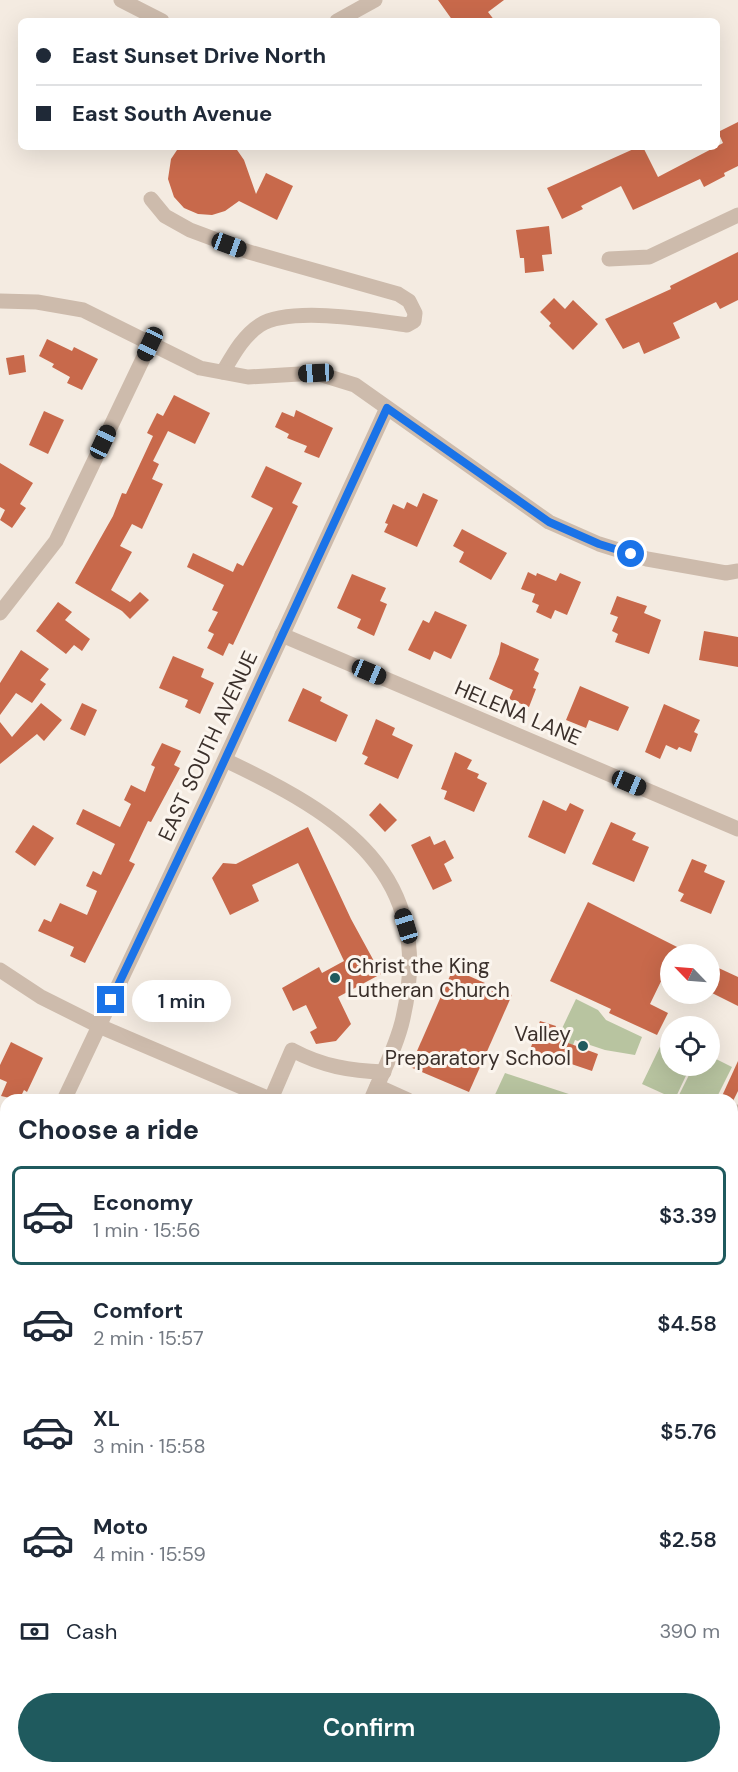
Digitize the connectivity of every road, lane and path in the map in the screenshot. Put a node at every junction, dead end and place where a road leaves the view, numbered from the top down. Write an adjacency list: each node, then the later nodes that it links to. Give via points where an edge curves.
1 (121, 0): 3 (street)
2 (375, 0): 4 (street)
3 (156, 18)
4 (342, 18)
5 (151, 199): 10 (street, via 165,216 189,230 249,252 398,294 415,313 414,321 407,325 314,315 261,324 240,343)
6 (738, 215): 7 (street, via 649,257)
7 (609, 259)
8 (0, 302): 9 (street, via 37,302 83,310)
9 (150, 344): 10 (street, via 200,368); 13 (street, via 56,541)
10 (224, 372): 11 (street, via 248,377 316,373 355,385)
11 (387, 408): 12 (street, via 549,522 647,559 726,573); 14 (street, EAST SOUTH AVENUE)
12 (738, 571)
13 (0, 613)
14 (282, 635): 15 (street, EAST SOUTH AVENUE); 16 (street, HELENA LANE)
15 (225, 760): 18 (street, EAST SOUTH AVENUE); 19 (street, via 289,791 336,822 374,858 398,899 412,952 410,983 403,1021)
16 (738, 829)
17 (0, 970): 18 (street, via 40,998)
18 (99, 1026): 21 (street, EAST SOUTH AVENUE); 22 (street)
19 (384, 1072): 20 (street); 23 (street, via 351,1071 315,1062 292,1050)
20 (374, 1093)
21 (67, 1094)
22 (260, 1094)
23 (274, 1094)

